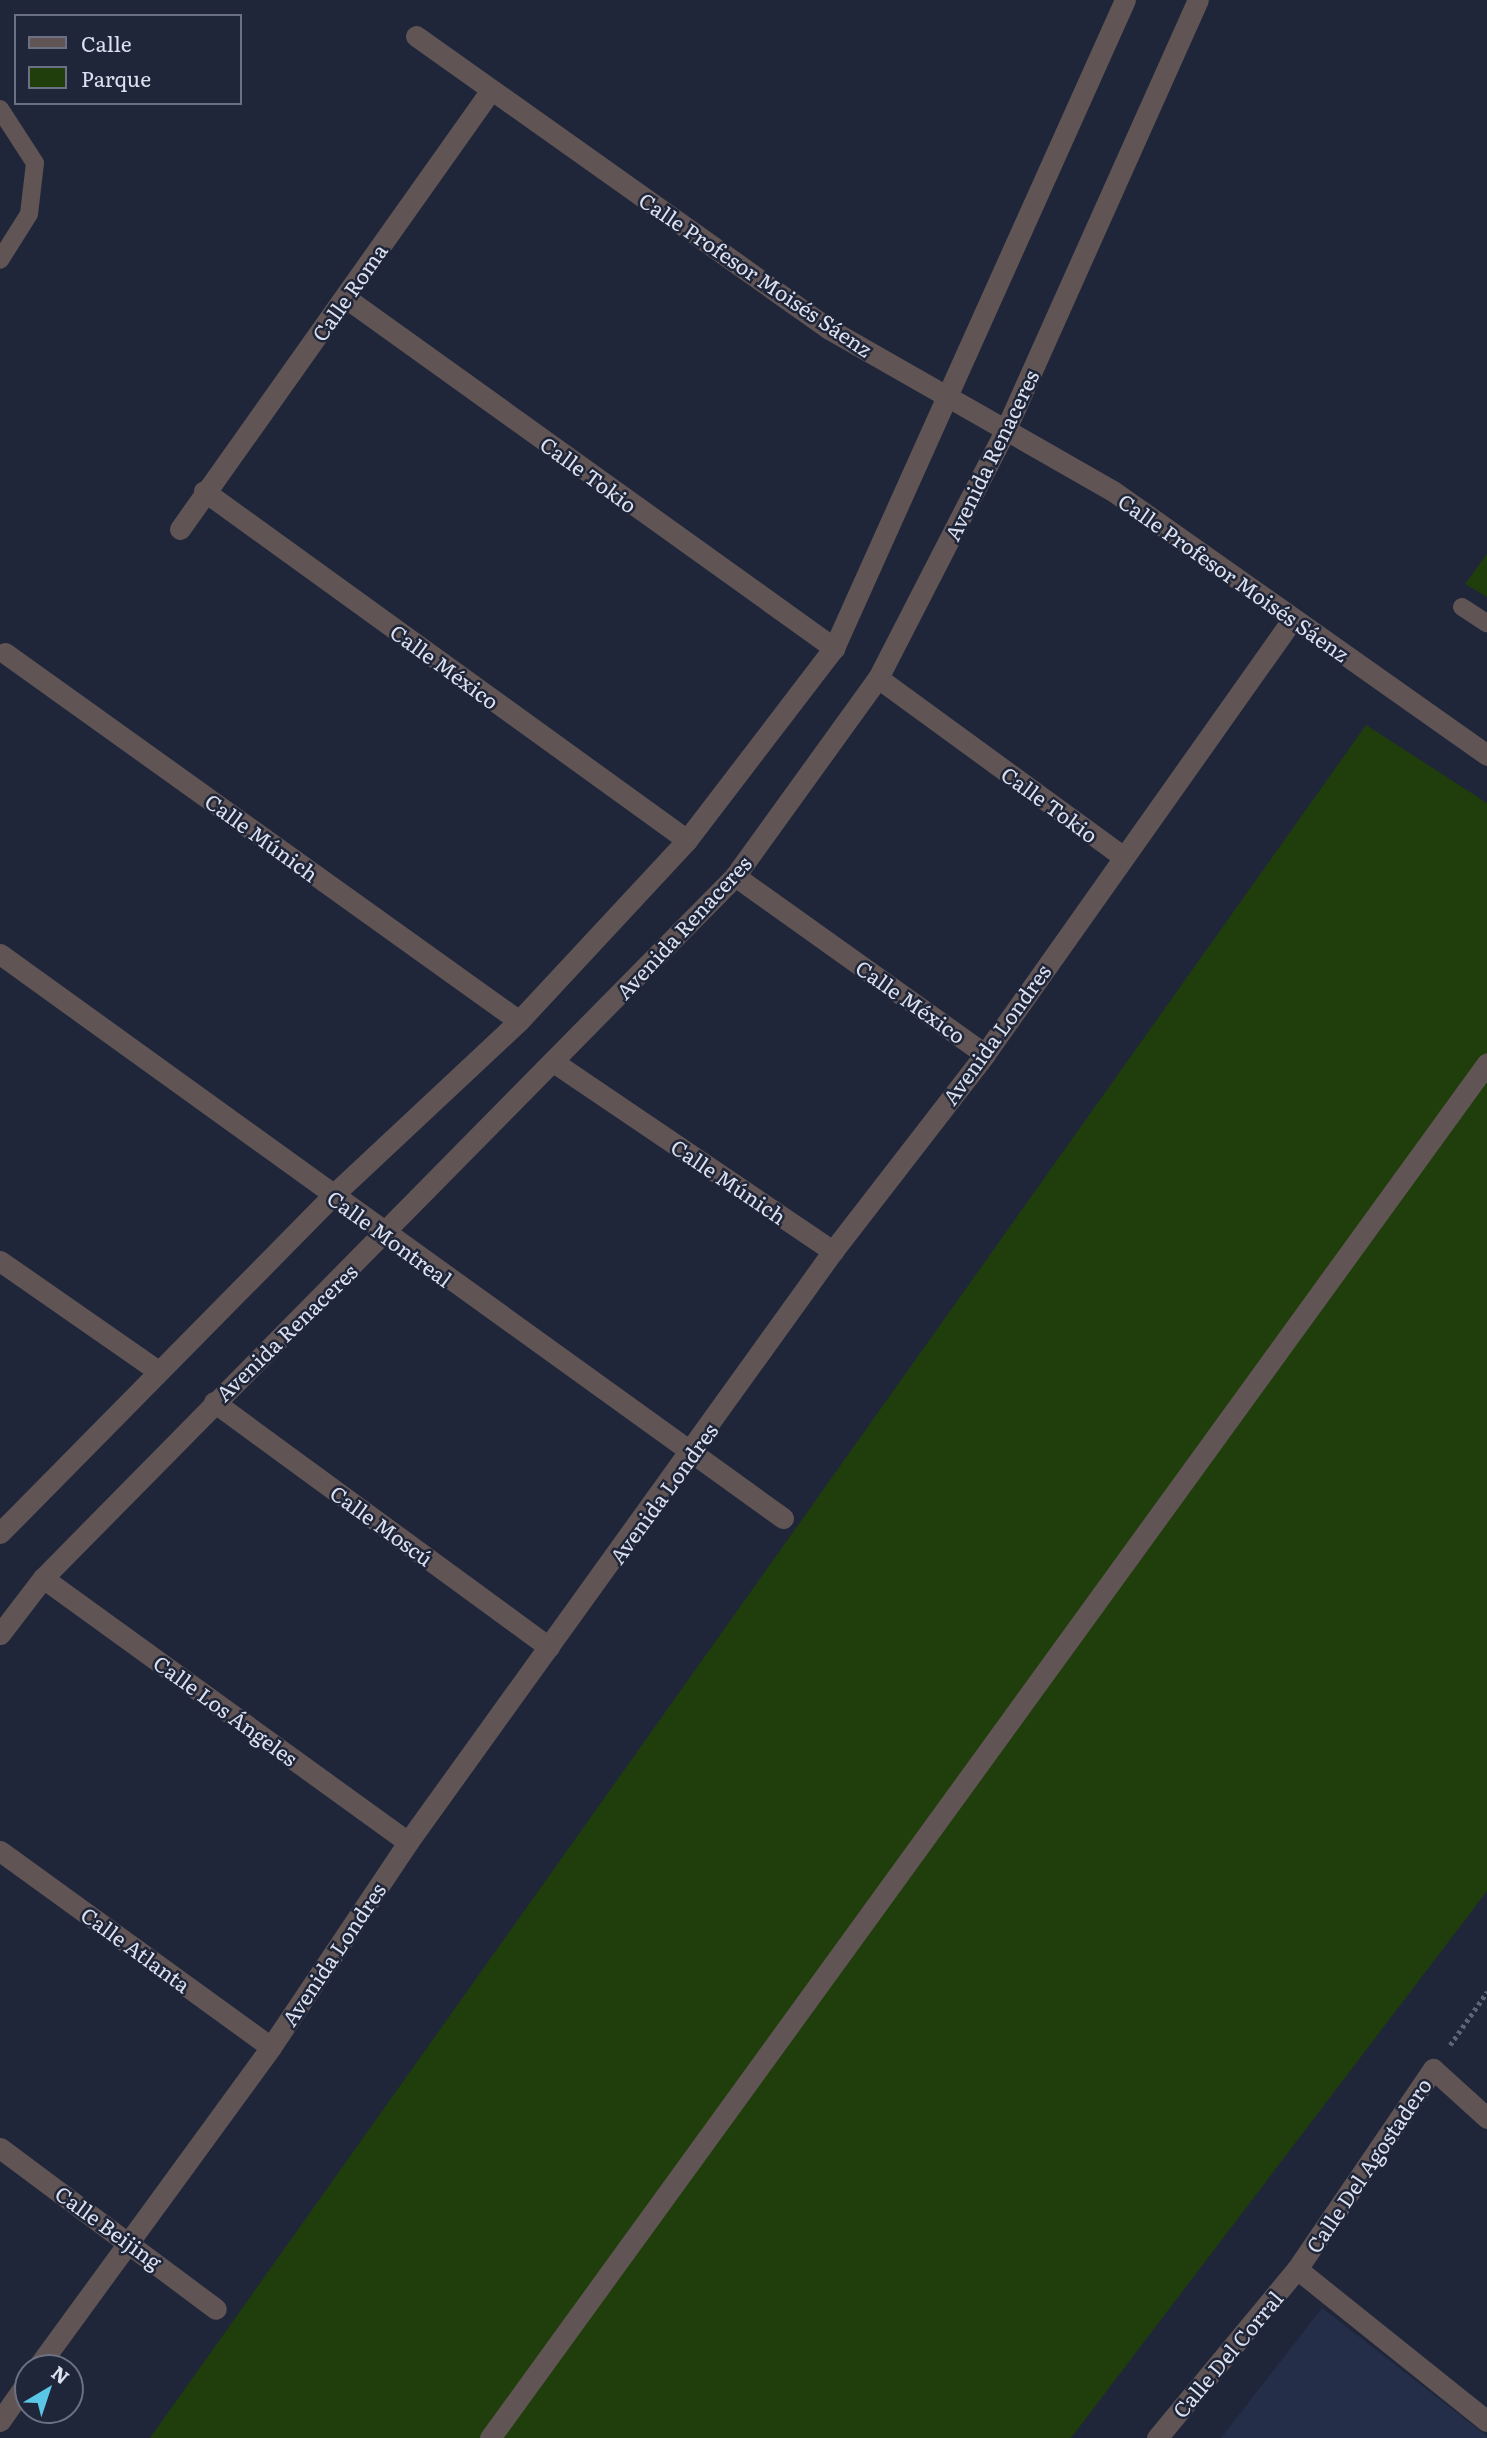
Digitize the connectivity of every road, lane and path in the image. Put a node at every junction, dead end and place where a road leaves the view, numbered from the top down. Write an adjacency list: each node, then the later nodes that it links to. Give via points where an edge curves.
1 (1125, 0): 8 (street)
2 (1198, 0): 9 (street, Avenida Renaceres)
3 (416, 36): 4 (street, Calle Profesor Moisés Sáenz)
4 (491, 90): 7 (street, Calle Roma); 8 (street, Calle Profesor Moisés Sáenz, via 830,329)
5 (0, 109): 6 (lane, via 36,163 29,214)
6 (0, 260)
7 (346, 298): 10 (street, Calle Roma); 15 (street, Calle Tokio)
8 (949, 399): 9 (street, Calle Profesor Moisés Sáenz); 15 (street)
9 (1005, 431): 13 (street, Calle Profesor Moisés Sáenz, via 1113,491); 17 (street, Avenida Renaceres)
10 (204, 491): 11 (street, Calle Roma); 19 (street, Calle México)
11 (180, 528)
12 (1462, 607): 14 (lane)
13 (1292, 620): 18 (street, Calle Profesor Moisés Sáenz); 20 (street, Avenida Londres)
14 (1487, 623)
15 (834, 648): 19 (street)
16 (5, 653): 23 (street, Calle Múnich)
17 (878, 678): 20 (street, Calle Tokio); 21 (street, Avenida Renaceres)
18 (1487, 755)
19 (687, 840): 23 (street)
20 (1121, 855): 24 (street, Avenida Londres)
21 (735, 876): 24 (street, Calle México); 25 (street, Avenida Renaceres)
22 (0, 954): 27 (street, Calle Montreal)
23 (519, 1021): 27 (street)
24 (985, 1054): 29 (street, Avenida Londres)
25 (555, 1063): 28 (street, Avenida Renaceres); 29 (street, Calle Múnich)
26 (1487, 1063): 53 (street)
27 (332, 1196): 28 (street, Calle Montreal); 31 (street)
28 (386, 1235): 32 (street, Avenida Renaceres); 33 (street, Calle Montreal)
29 (833, 1251): 33 (street, Avenida Londres)
30 (0, 1262): 31 (street)
31 (157, 1370): 35 (street)
32 (214, 1402): 36 (street, Avenida Renaceres); 38 (street, Calle Moscú)
33 (693, 1453): 34 (street, Calle Montreal); 38 (street, Avenida Londres)
34 (783, 1517)
35 (0, 1533)
36 (43, 1578): 37 (street, Avenida Renaceres); 39 (street, Calle Los Ángeles)
37 (0, 1634)
38 (549, 1647): 39 (street, Avenida Londres)
39 (408, 1842): 42 (street, Avenida Londres)
40 (0, 1851): 42 (street, Calle Atlanta)
41 (1487, 1992): 43 (path)
42 (271, 2047): 46 (street, Avenida Londres)
43 (1433, 2069): 44 (street); 47 (street, Calle Del Agostadero)
44 (1487, 2118)
45 (0, 2148): 46 (street, Calle Beijing)
46 (127, 2238): 48 (street, Calle Beijing); 49 (street, Avenida Londres)
47 (1297, 2269): 52 (street, Calle Del Agostadero); 54 (street, Calle Del Corral)
48 (216, 2309)
49 (47, 2354)
50 (14, 2401): 51 (street)
51 (0, 2421)
52 (1487, 2421)
53 (490, 2438)
54 (1157, 2438)

